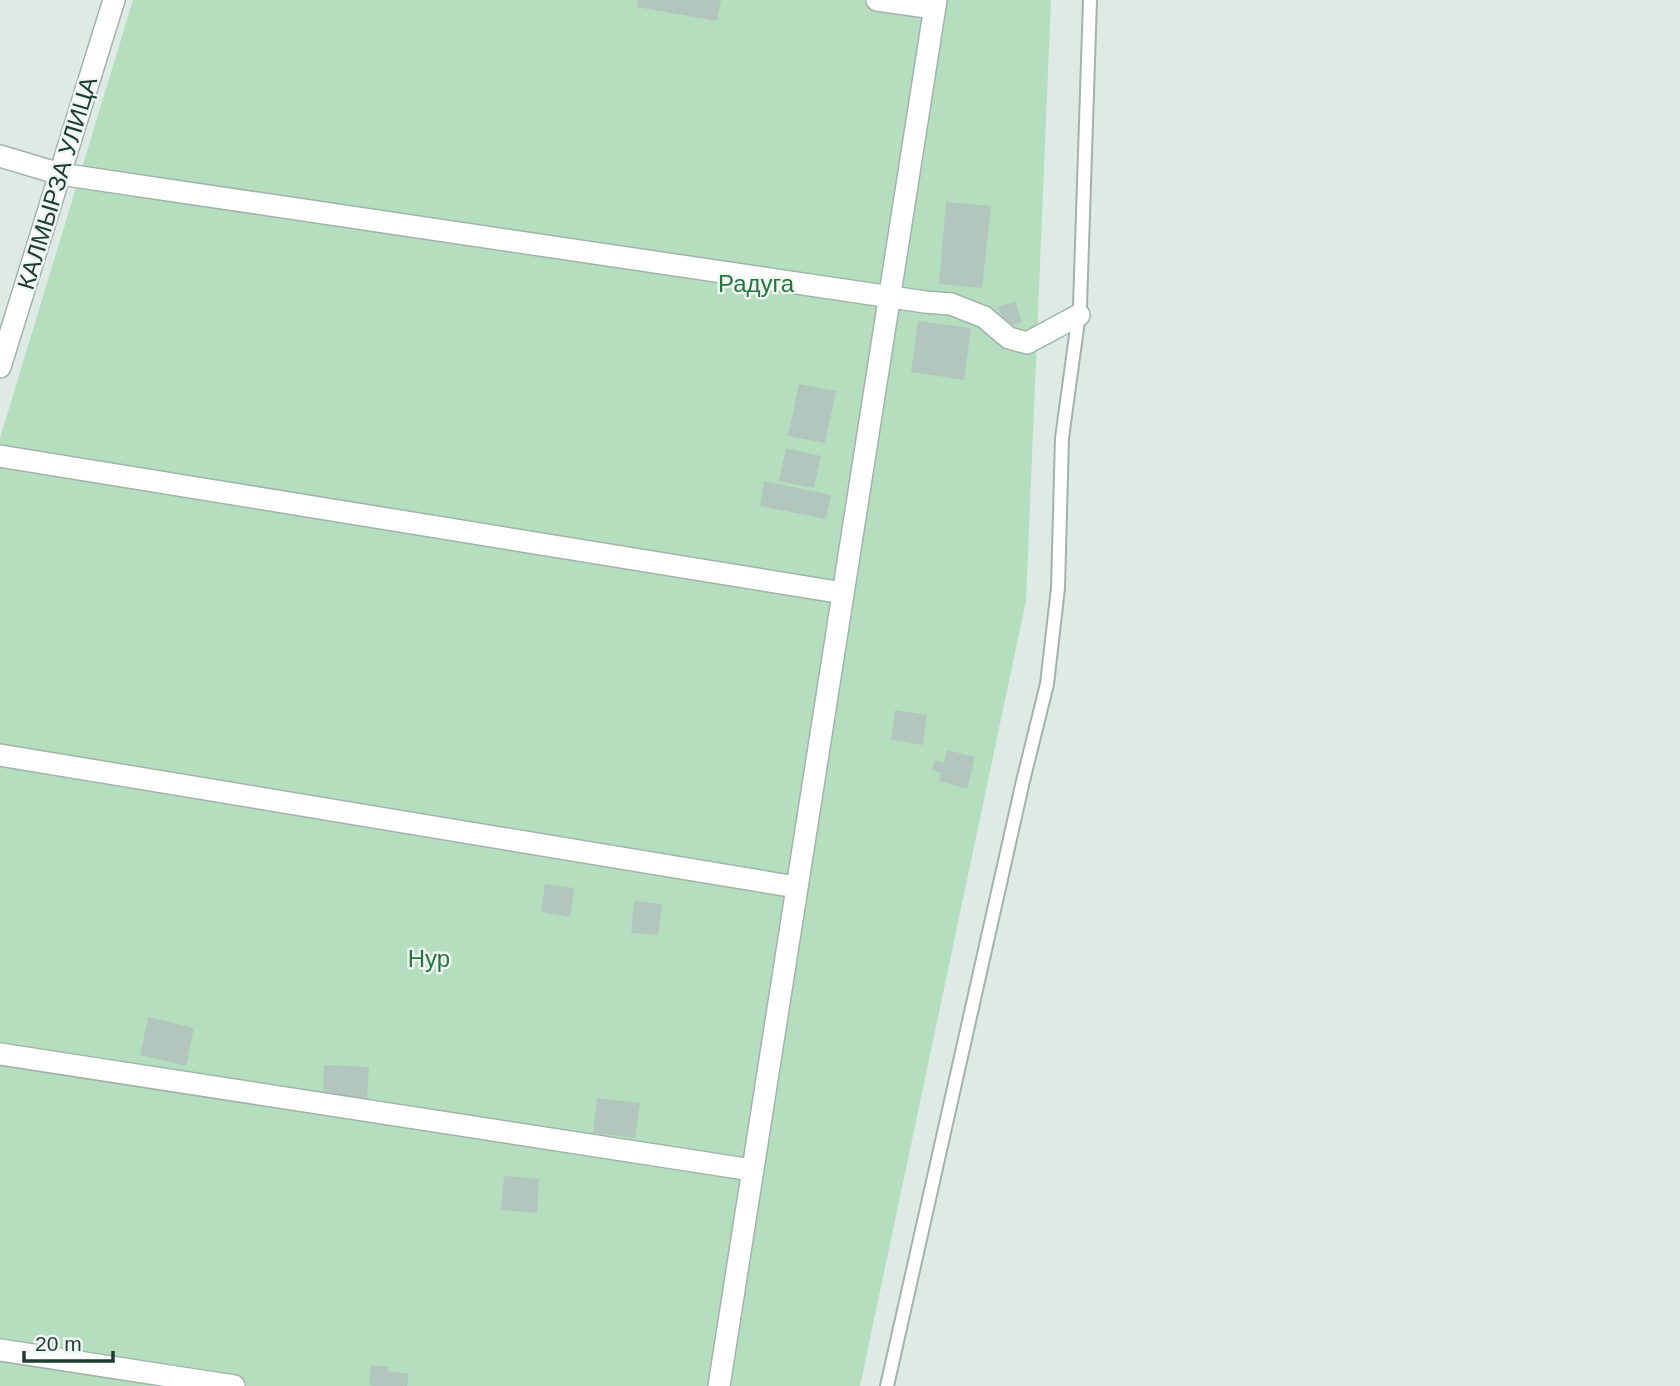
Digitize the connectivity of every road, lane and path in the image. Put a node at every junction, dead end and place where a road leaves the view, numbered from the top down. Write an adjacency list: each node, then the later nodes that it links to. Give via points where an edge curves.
1 (114, 0): 6 (street, КАЛМЫРЗА УЛИЦА)
2 (877, 0): 4 (street)
3 (1090, 0): 8 (lane)
4 (935, 4): 7 (street)
5 (0, 156): 6 (street)
6 (60, 174): 7 (street); 9 (street, КАЛМЫРЗА УЛИЦА)
7 (889, 296): 8 (street, via 951,304 984,317 1009,338 1027,343); 11 (street)
8 (1079, 315): 19 (lane, via 1062,438 1058,588 1047,684)
9 (0, 367)
10 (0, 456): 11 (street)
11 (843, 593): 13 (street)
12 (0, 755): 13 (street)
13 (796, 887): 15 (street)
14 (0, 1054): 15 (street)
15 (752, 1170): 18 (street)
16 (0, 1350): 17 (street)
17 (234, 1386)
18 (719, 1386)
19 (887, 1386)

